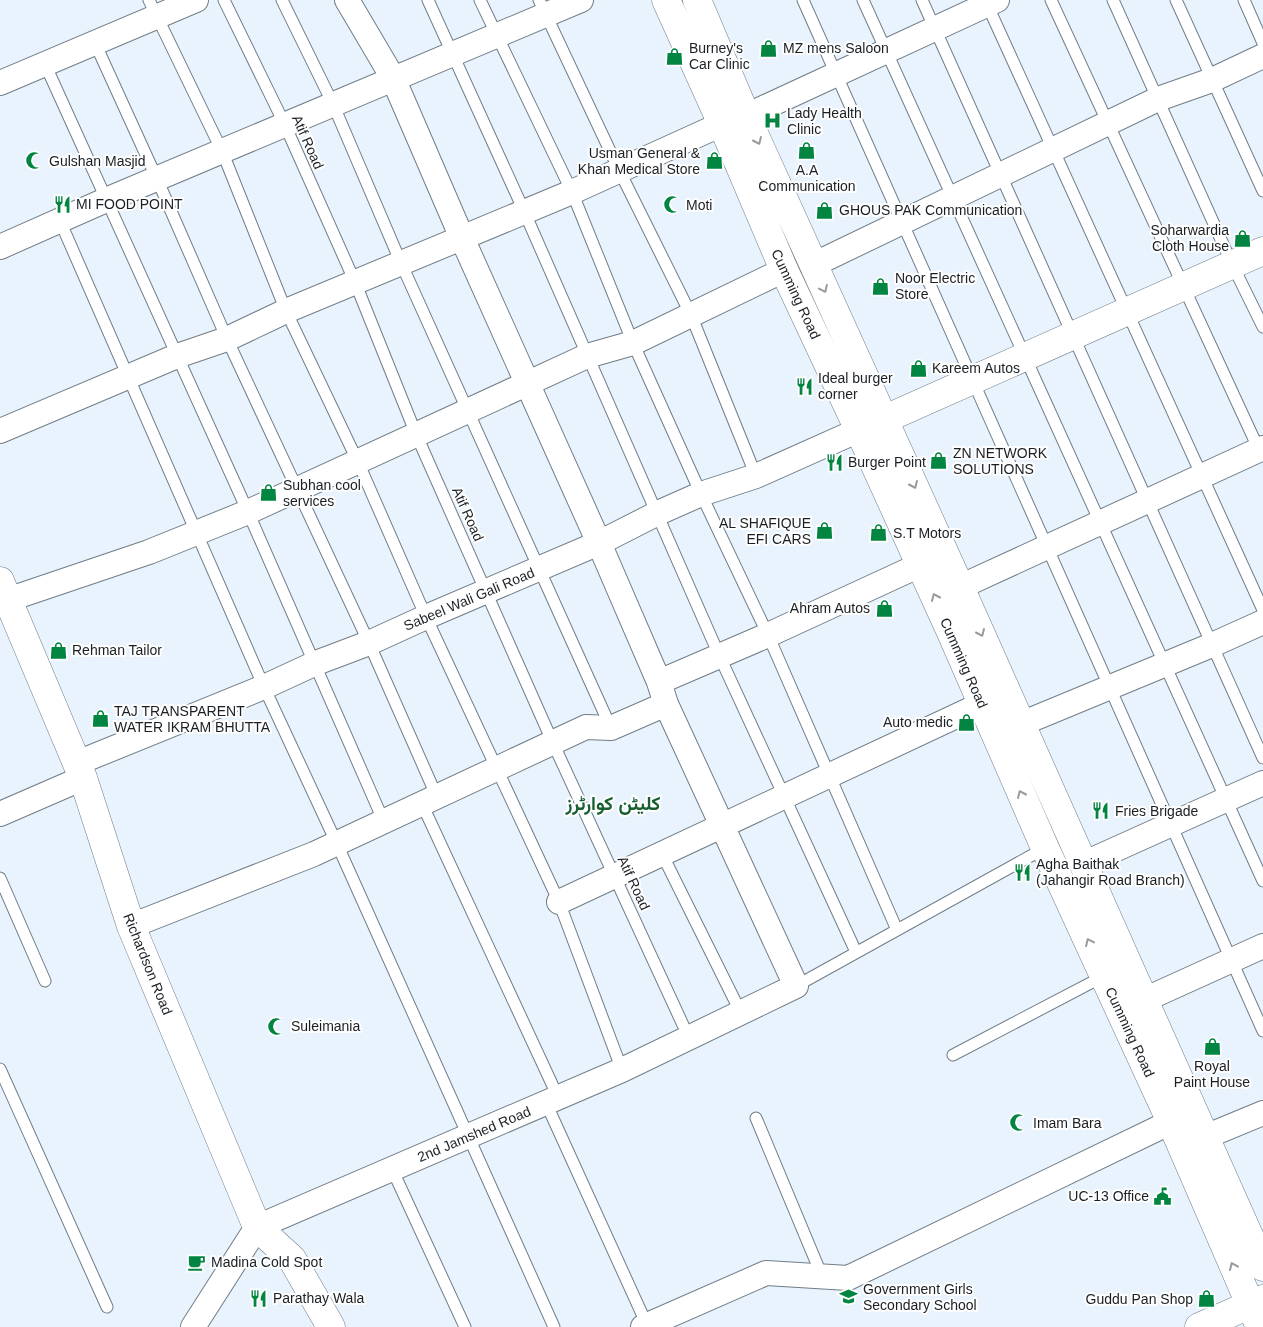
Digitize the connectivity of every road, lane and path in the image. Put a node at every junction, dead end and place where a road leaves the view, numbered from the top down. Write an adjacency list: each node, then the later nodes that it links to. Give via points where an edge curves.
1 (196, 0): 19 (street)
2 (224, 0): 36 (lane, Atif Road)
3 (282, 0): 33 (lane)
4 (347, 0): 29 (street)
5 (428, 0): 25 (lane)
6 (480, 0): 21 (lane)
7 (581, 0): 18 (street)
8 (666, 0): 34 (street, Cumming Road)
9 (697, 0): 34 (street, Cumming Road)
10 (803, 0): 28 (lane)
11 (863, 0): 24 (lane)
12 (922, 0): 20 (lane)
13 (1051, 0): 35 (lane)
14 (1113, 0): 32 (lane)
15 (1176, 0): 30 (lane)
16 (1244, 0): 23 (lane)
17 (990, 2): 20 (street); 37 (lane)
18 (543, 7): 21 (street); 39 (lane)
19 (152, 8): 22 (street); 38 (lane)
20 (935, 29): 24 (street); 40 (lane)
21 (497, 35): 25 (street); 43 (lane)
22 (94, 43): 27 (street); 41 (lane)
23 (1263, 43)
24 (886, 51): 28 (street); 44 (lane)
25 (452, 53): 29 (street); 46 (lane)
26 (1263, 56): 30 (street)
27 (45, 64): 31 (street); 45 (lane)
28 (836, 74): 34 (street); 48 (lane)
29 (393, 78): 33 (street); 49 (street)
30 (1212, 80): 32 (street); 42 (lane)
31 (0, 83)
32 (1158, 99): 35 (street); 53 (lane)
33 (333, 104): 36 (street); 52 (lane)
34 (734, 120): 39 (street); 54 (street, Cumming Road, one-way to 54); 55 (street, Cumming Road)
35 (1107, 123): 37 (street); 57 (lane)
36 (284, 125): 38 (street); 56 (lane, Atif Road)
37 (1053, 149): 40 (street); 59 (lane)
38 (222, 150): 41 (street); 58 (lane)
39 (618, 170): 43 (street); 60 (lane)
40 (1000, 174): 44 (street); 62 (lane)
41 (157, 179): 45 (street); 63 (lane)
42 (1263, 191)
43 (572, 192): 46 (street); 64 (lane)
44 (953, 198): 48 (street); 67 (lane)
45 (106, 200): 47 (street); 65 (lane)
46 (524, 211): 49 (street); 66 (lane)
47 (60, 222): 50 (street); 68 (lane)
48 (902, 222): 54 (street); 69 (lane)
49 (462, 238): 52 (street); 70 (street)
50 (0, 248)
51 (1263, 251): 53 (street)
52 (401, 263): 56 (street); 71 (lane)
53 (1232, 264): 57 (street); 61 (lane)
54 (813, 265): 72 (street, Cumming Road, one-way to 72)
55 (784, 270): 60 (street); 73 (street, Cumming Road)
56 (355, 282): 58 (street); 75 (lane, Atif Road)
57 (1182, 287): 59 (street); 76 (lane)
58 (286, 311): 63 (street); 77 (lane)
59 (1127, 312): 62 (street); 79 (lane)
60 (691, 314): 64 (street); 78 (lane)
61 (1263, 327)
62 (1073, 336): 67 (street); 82 (lane)
63 (226, 339): 65 (street); 80 (lane)
64 (633, 342): 66 (street); 81 (lane)
65 (177, 356): 68 (street); 83 (lane)
66 (587, 356): 70 (street); 84 (lane)
67 (1025, 357): 69 (street); 85 (lane)
68 (128, 377): 74 (street); 86 (lane)
69 (973, 381): 72 (street); 88 (lane)
70 (527, 384): 71 (street); 87 (street)
71 (469, 411): 75 (street); 90 (lane)
72 (885, 420): 73 (street); 91 (street, Cumming Road, one-way to 91)
73 (859, 430): 78 (street, Sabeel Wali Gali Road); 89 (street, Cumming Road)
74 (0, 431)
75 (416, 434): 77 (street); 93 (lane, Atif Road)
76 (1262, 452): 79 (street)
77 (358, 462): 80 (street); 95 (lane)
78 (756, 476): 81 (street, Sabeel Wali Gali Road)
79 (1202, 476): 82 (street); 94 (lane)
80 (297, 490): 83 (street); 98 (lane)
81 (701, 494): 84 (street, Sabeel Wali Gali Road); 97 (lane)
82 (1147, 501): 85 (street); 99 (lane)
83 (248, 512): 86 (street); 101 (lane)
84 (658, 513): 87 (street, Sabeel Wali Gali Road); 100 (lane)
85 (1100, 522): 88 (street); 102 (lane)
86 (197, 533): 92 (street, via 149,552); 103 (lane)
87 (599, 543): 90 (street, Sabeel Wali Gali Road); 105 (street)
88 (1046, 546): 91 (street); 104 (lane)
89 (920, 565): 97 (street); 106 (street, Cumming Road, one-way to 89)
90 (540, 568): 93 (street, Sabeel Wali Gali Road); 108 (lane)
91 (960, 586): 107 (street, Cumming Road, one-way to 107)
92 (4, 590): 112 (street, Richardson Road)
93 (486, 591): 95 (street, Sabeel Wali Gali Road); 109 (lane, Atif Road)
94 (1263, 610)
95 (426, 617): 98 (street, Sabeel Wali Gali Road); 111 (lane)
96 (1263, 622): 99 (street)
97 (768, 635): 100 (street); 113 (lane)
98 (369, 643): 101 (street, Sabeel Wali Gali Road); 117 (lane)
99 (1212, 645): 102 (street); 110 (lane)
100 (719, 655): 105 (street); 115 (lane)
101 (316, 663): 103 (street, Sabeel Wali Gali Road); 119 (lane)
102 (1165, 664): 104 (street); 116 (lane)
103 (264, 687): 112 (street, Sabeel Wali Gali Road); 122 (lane)
104 (1110, 687): 107 (street); 120 (lane)
105 (663, 693): 108 (street); 121 (street)
106 (982, 704): 113 (street); 123 (street, Cumming Road, one-way to 106)
107 (1022, 724): 125 (street, Cumming Road)
108 (611, 728): 109 (street, via 586,727)
109 (553, 743): 111 (street); 126 (lane, Atif Road)
110 (1263, 758)
111 (498, 769): 117 (street); 129 (lane)
112 (80, 770): 118 (street, Sabeel Wali Gali Road); 130 (street, Richardson Road)
113 (830, 776): 115 (street); 131 (lane)
114 (1263, 783): 116 (street)
115 (784, 796): 121 (street); 133 (lane)
116 (1226, 799): 120 (street); 128 (lane)
117 (430, 801): 119 (street); 145 (lane)
118 (0, 814)
119 (384, 822): 122 (street)
120 (1171, 824): 125 (street); 134 (lane)
121 (722, 826): 124 (street); 137 (street)
122 (337, 844): 130 (street); 149 (lane)
123 (1045, 848): 131 (lane); 135 (street, Cumming Road, one-way to 123)
124 (662, 854): 126 (street); 139 (lane)
125 (1083, 864): 138 (street, Cumming Road)
126 (615, 877): 129 (street); 141 (lane, Atif Road)
127 (0, 878): 136 (lane)
128 (1263, 881)
129 (559, 902): 144 (lane)
130 (131, 926): 152 (street, Richardson Road)
131 (897, 930): 133 (lane)
132 (1263, 946): 134 (street)
133 (856, 952): 137 (lane)
134 (1231, 960): 138 (street); 140 (lane)
135 (1104, 976): 142 (lane); 148 (street, Cumming Road)
136 (45, 981)
137 (796, 986): 139 (street, 2nd Jamshed Road)
138 (1144, 1000): 150 (street, Cumming Road)
139 (741, 1013): 141 (street, 2nd Jamshed Road)
140 (1263, 1031)
141 (689, 1038): 144 (street, 2nd Jamshed Road)
142 (954, 1055)
143 (0, 1069): 155 (lane)
144 (622, 1070): 145 (street, 2nd Jamshed Road)
145 (552, 1100): 149 (street, 2nd Jamshed Road); 157 (lane)
146 (1263, 1113): 150 (street)
147 (756, 1118): 154 (lane)
148 (1171, 1122): 154 (street, via 848,1278); 156 (street, Cumming Road, one-way to 148)
149 (468, 1136): 151 (street, 2nd Jamshed Road); 161 (lane)
150 (1205, 1136): 153 (street, Cumming Road)
151 (392, 1169): 152 (street, 2nd Jamshed Road); 160 (lane)
152 (257, 1227): 158 (street); 159 (street, Richardson Road, via 292,1258)
153 (1263, 1267)
154 (822, 1276): 157 (street, via 766,1273)
155 (107, 1307)
156 (1257, 1310): 162 (street)
157 (645, 1326)
158 (193, 1327)
159 (331, 1327)
160 (465, 1327)
161 (554, 1327)
162 (1199, 1327)

